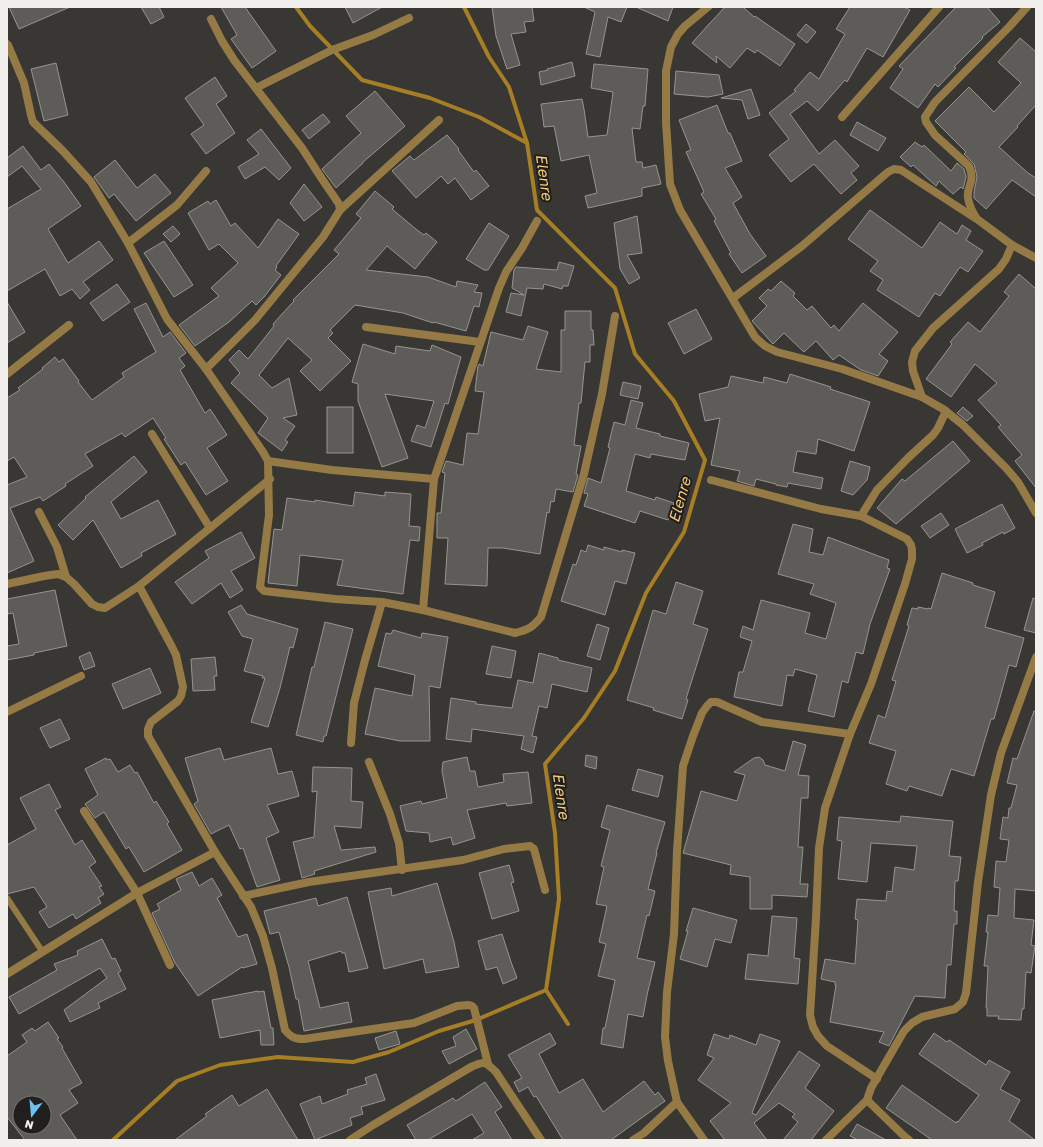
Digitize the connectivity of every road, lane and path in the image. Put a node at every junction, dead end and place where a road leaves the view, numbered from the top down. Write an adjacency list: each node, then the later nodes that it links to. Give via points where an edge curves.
1 (708, 7): 17 (street, via 678,34 666,71 670,184 680,210)
2 (939, 7): 8 (street)
3 (1027, 7): 12 (street, via 934,102 925,117 935,135 969,166 972,181 968,197)
4 (409, 18): 7 (street, via 332,50)
5 (211, 19): 7 (street, via 222,42)
6 (7, 44): 14 (street, via 24,83 33,122 91,182)
7 (256, 88): 11 (street, via 302,148 339,204)
8 (842, 117)
9 (439, 120): 11 (street)
10 (206, 170): 14 (street, via 177,205)
11 (340, 210): 22 (street, via 323,237 255,320)
12 (977, 219): 15 (street); 17 (street, via 901,170 894,169 802,246)
13 (537, 221): 21 (street, via 506,272)
14 (128, 243): 22 (street, via 167,319)
15 (1012, 244): 16 (street); 24 (street, via 999,269 933,328 915,351 913,371)
16 (1036, 258)
17 (733, 298): 24 (street, via 755,337 765,346 777,352 842,369)
18 (615, 316): 39 (street, via 602,394 584,474 541,617 535,625 515,633)
19 (68, 325): 23 (street)
20 (366, 326): 21 (street)
21 (480, 342): 28 (street)
22 (206, 369): 27 (street)
23 (7, 374)
24 (922, 398): 25 (street)
25 (946, 411): 32 (street, via 1006,468 1018,482); 33 (street, via 933,435 877,490)
26 (152, 434): 34 (street)
27 (268, 462): 28 (street); 29 (street)
28 (434, 479): 39 (street)
29 (270, 480): 34 (street); 38 (street, via 269,514 260,587 271,593)
30 (711, 480): 33 (street, via 821,509)
31 (39, 512): 35 (street, via 57,547)
32 (1036, 512)
33 (861, 516): 43 (street, via 907,539 911,545 912,559 871,684)
34 (210, 528): 37 (street)
35 (66, 577): 36 (street, via 58,574); 37 (street, via 92,604 105,608)
36 (7, 584)
37 (139, 586): 47 (street, via 176,655 182,687 178,701 151,722 148,736)
38 (382, 602): 39 (street); 44 (street, via 354,703)
39 (422, 610)
40 (1036, 657): 57 (street, via 1001,752 991,795 963,1002 955,1009 922,1017 912,1023 904,1032)
41 (81, 676): 42 (street)
42 (7, 712)
43 (850, 734): 57 (street, via 825,808 819,848 810,1015 813,1027 827,1046); 59 (street, via 762,722 717,702 711,702 702,713 683,766 674,934 667,992 665,1037)
44 (351, 743)
45 (369, 762): 48 (street, via 390,814)
46 (84, 811): 50 (street)
47 (215, 852): 50 (street); 51 (street)
48 (402, 870): 49 (street, via 530,846 534,849); 51 (street, via 308,882)
49 (545, 890)
50 (137, 893): 53 (street); 54 (street)
51 (243, 896): 56 (street, via 251,907 263,936 285,1030 292,1037 304,1039 414,1023 457,1006 469,1005 474,1008)
52 (7, 898): 53 (lane)
53 (42, 951): 55 (street)
54 (170, 965)
55 (7, 974)
56 (488, 1064): 60 (street, via 481,1063 471,1067); 61 (street)
57 (877, 1079): 58 (street)
58 (867, 1100): 64 (street); 65 (street)
59 (677, 1102): 62 (street); 63 (street)
60 (350, 1140)
61 (541, 1140)
62 (633, 1140)
63 (704, 1140)
64 (826, 1140)
65 (910, 1140)

